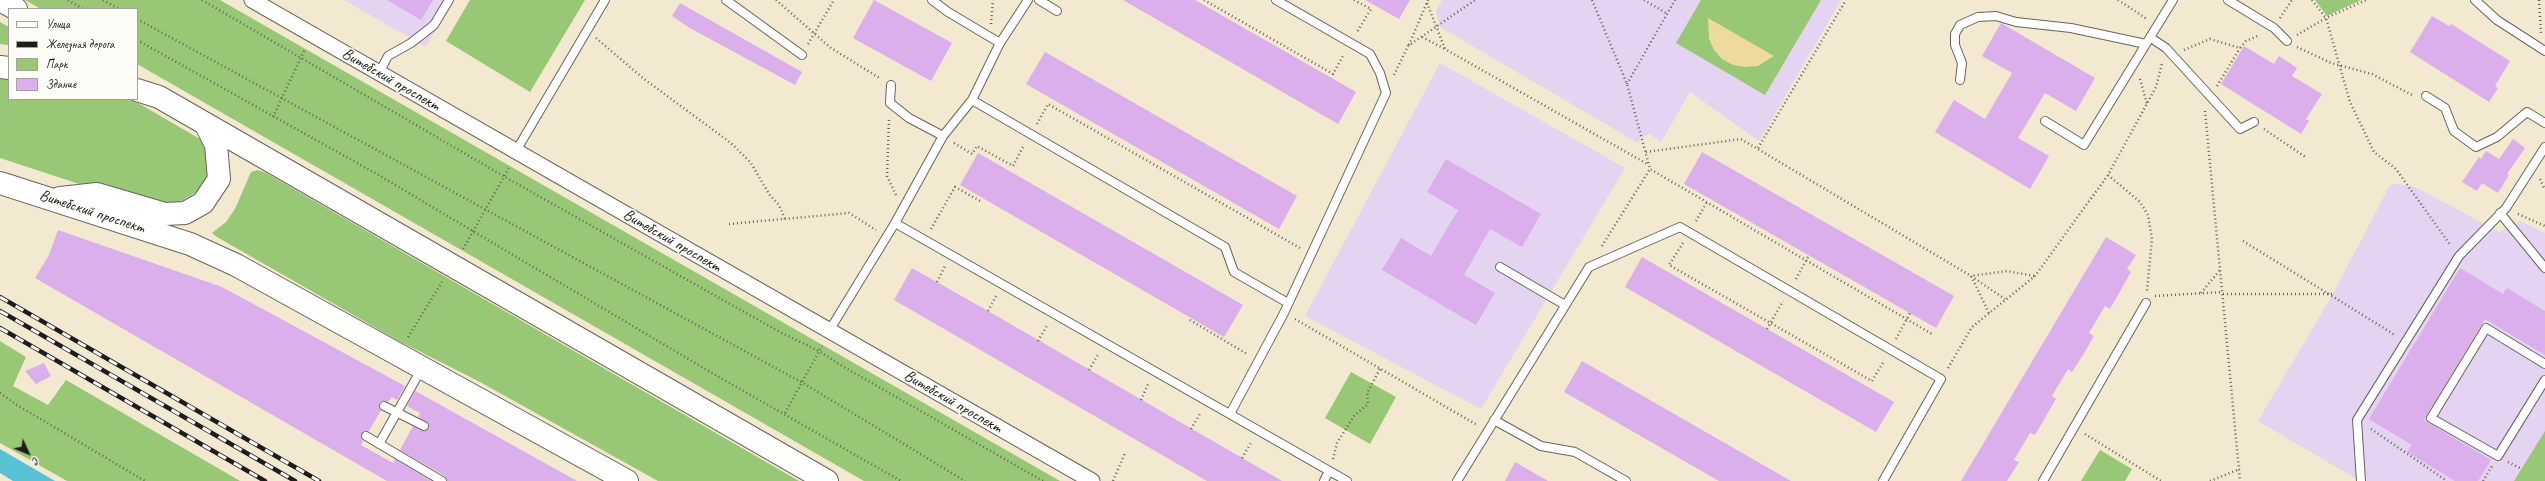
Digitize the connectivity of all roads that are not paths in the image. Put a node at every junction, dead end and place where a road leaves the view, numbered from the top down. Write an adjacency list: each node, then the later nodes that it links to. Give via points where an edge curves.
1 (0, 0): 13 (main road)
2 (252, 0): 20 (street, Витебский проспект)
3 (449, 0): 20 (lane, via 434,25 411,43 388,56)
4 (605, 0): 34 (lane)
5 (726, 0): 19 (lane)
6 (932, 0): 17 (lane)
7 (1028, 0): 17 (lane)
8 (1039, 0): 14 (lane)
9 (1276, 0): 41 (lane, via 1370,54 1380,73 1386,93)
10 (2173, 0): 15 (lane)
11 (2228, 0): 16 (lane, via 2274,28)
12 (2475, 0): 18 (lane, via 2497,20)
13 (14, 8)
14 (1057, 11)
15 (2149, 41): 21 (lane, via 2016,22 1996,16 1978,17 1960,25 1955,34 1955,45 1962,63); 28 (lane, via 2084,145); 29 (lane, via 2166,48 2240,129)
16 (2287, 41)
17 (1000, 43): 27 (lane)
18 (2543, 50)
19 (802, 55)
20 (379, 73): 34 (street, Витебский проспект)
21 (1960, 80)
22 (138, 82): 26 (main road)
23 (892, 85): 32 (lane, via 890,103 909,118)
24 (138, 90): 26 (main road)
25 (2426, 96): 30 (lane, via 2444,108 2454,131 2476,147 2497,137 2527,112)
26 (159, 97): 31 (main road)
27 (972, 100): 32 (lane); 41 (lane, via 1225,247 1234,272)
28 (2045, 122)
29 (2254, 122)
30 (2545, 123)
31 (206, 125): 36 (main road, via 216,145 219,178 203,203 185,213 165,214 97,194); 58 (main road)
32 (943, 136): 38 (lane)
33 (2545, 147): 37 (lane)
34 (516, 151): 44 (street, Витебский проспект)
35 (0, 183): 36 (main road, Витебский проспект)
36 (51, 199): 46 (main road, Витебский проспект, via 190,244 236,265)
37 (2503, 210): 40 (lane); 66 (lane, via 2459,256 2357,420)
38 (895, 223): 44 (lane); 50 (lane)
39 (1500, 267): 43 (lane)
40 (2545, 268)
41 (1288, 303): 50 (lane)
42 (2146, 303): 65 (lane)
43 (1566, 305): 51 (lane); 64 (lane, via 1589,267 1680,227 1941,379)
44 (829, 331): 59 (street, Витебский проспект)
45 (2545, 364): 47 (lane, via 2486,328 2431,418 2498,456)
46 (422, 367): 49 (lane); 57 (main road, Витебский проспект)
47 (2545, 380)
48 (384, 406): 49 (lane)
49 (397, 413): 52 (lane); 54 (lane)
50 (1230, 414): 55 (lane)
51 (1494, 420): 62 (lane); 63 (lane, via 1541,446 1575,452)
52 (424, 426)
53 (366, 436): 54 (lane)
54 (379, 444): 56 (lane)
55 (1329, 471): 60 (lane); 61 (lane)
56 (442, 481)
57 (627, 481)
58 (827, 481)
59 (1092, 481)
60 (1324, 481)
61 (1347, 481)
62 (1457, 481)
63 (1626, 481)
64 (1883, 481)
65 (2043, 481)
66 (2361, 481)

